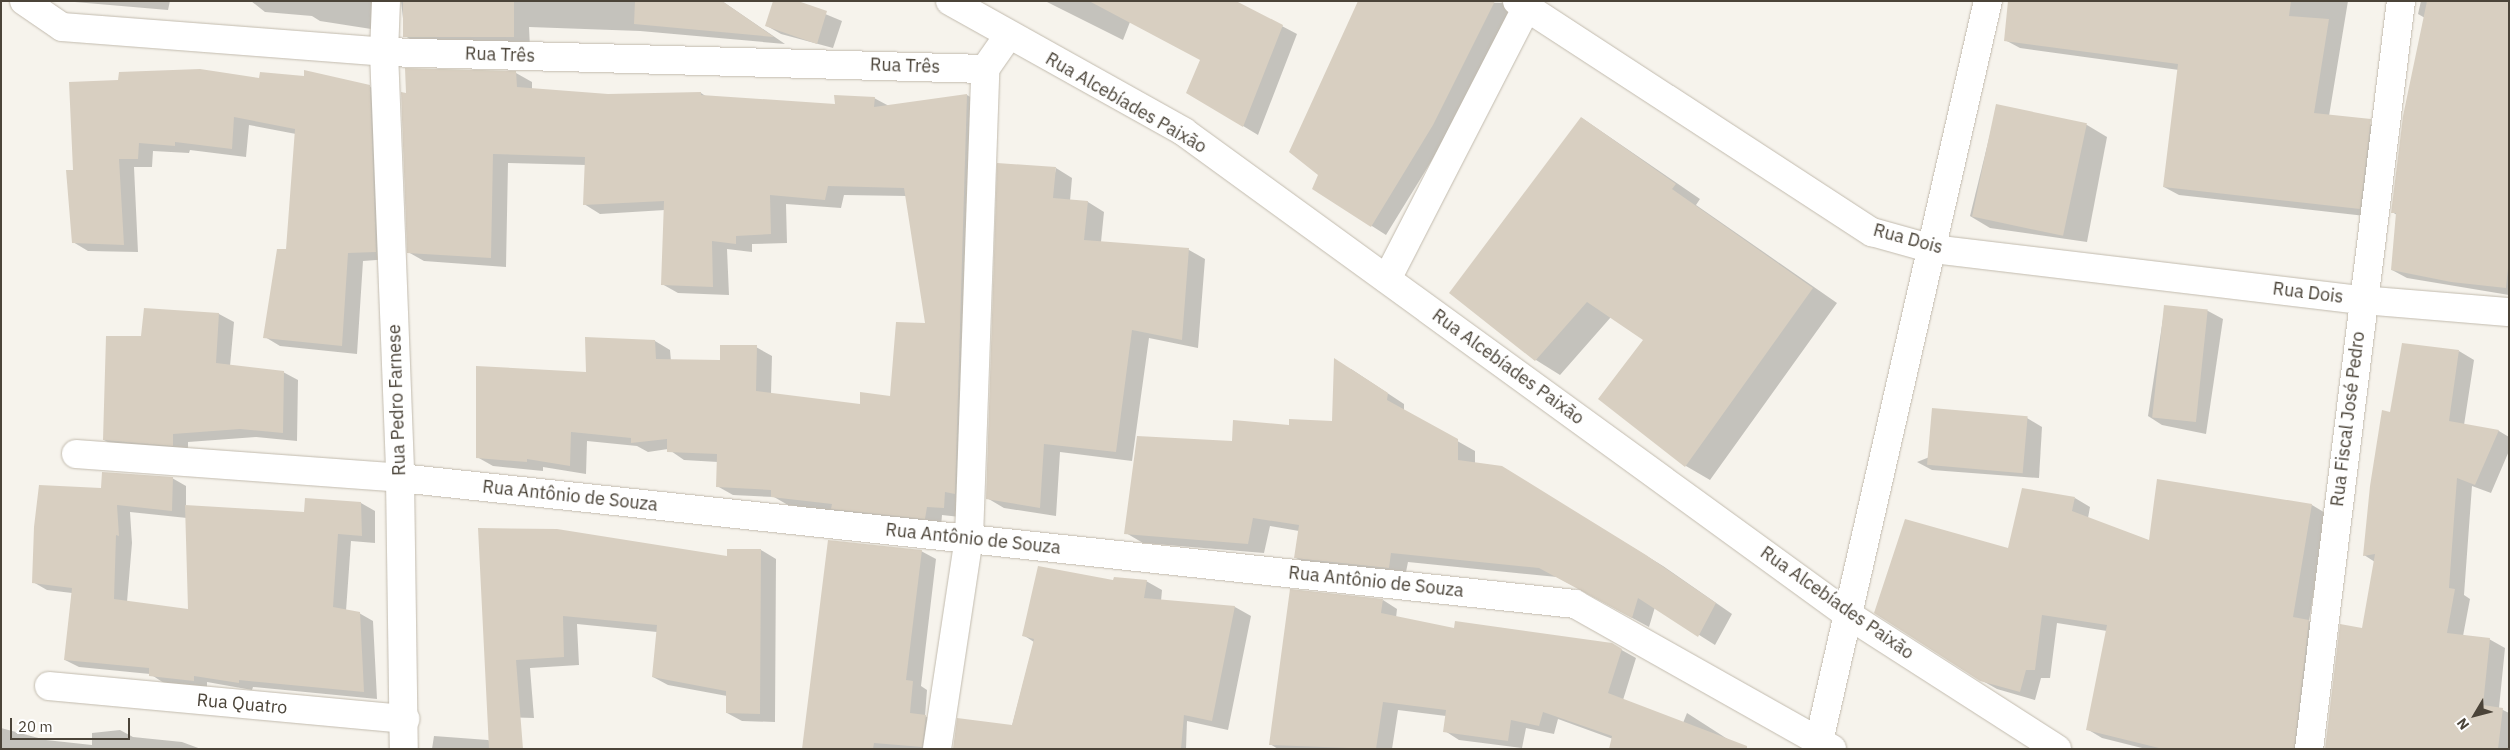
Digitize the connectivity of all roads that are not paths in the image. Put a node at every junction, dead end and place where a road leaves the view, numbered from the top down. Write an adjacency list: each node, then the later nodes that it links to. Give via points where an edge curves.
1 (24, 1): 8 (street, Rua Três, via 62,27)
2 (386, 1): 8 (street, Rua Pedro Farnese)
3 (950, 1): 7 (street, Rua Alcebíades Paixão)
4 (1988, 1): 10 (street)
5 (2401, 1): 12 (street, Rua Fiscal José Pedro)
6 (1521, 5): 10 (street, Rua Dois, via 1872,232); 11 (street)
7 (1008, 36): 9 (street); 11 (street, Rua Alcebíades Paixão, via 1184,132)
8 (384, 52): 9 (street, Rua Três); 15 (street, Rua Pedro Farnese)
9 (985, 68): 16 (street)
10 (1934, 249): 12 (street, Rua Dois); 17 (street)
11 (1387, 280): 17 (street, Rua Alcebíades Paixão)
12 (2362, 300): 13 (street, Rua Dois); 24 (street, Rua Fiscal José Pedro)
13 (2509, 312)
14 (76, 454): 15 (street, Rua Antônio de Souza)
15 (400, 478): 16 (street, Rua Antônio de Souza); 19 (street, Rua Pedro Farnese)
16 (969, 538): 20 (street, Rua Antônio de Souza, via 1575,604); 22 (street)
17 (1850, 616): 20 (street); 23 (street, Rua Alcebíades Paixão)
18 (49, 686): 19 (street, Rua Quatro)
19 (404, 719): 21 (street, Rua Pedro Farnese)
20 (1826, 745)
21 (404, 749)
22 (937, 749)
23 (2057, 749)
24 (2309, 749)

